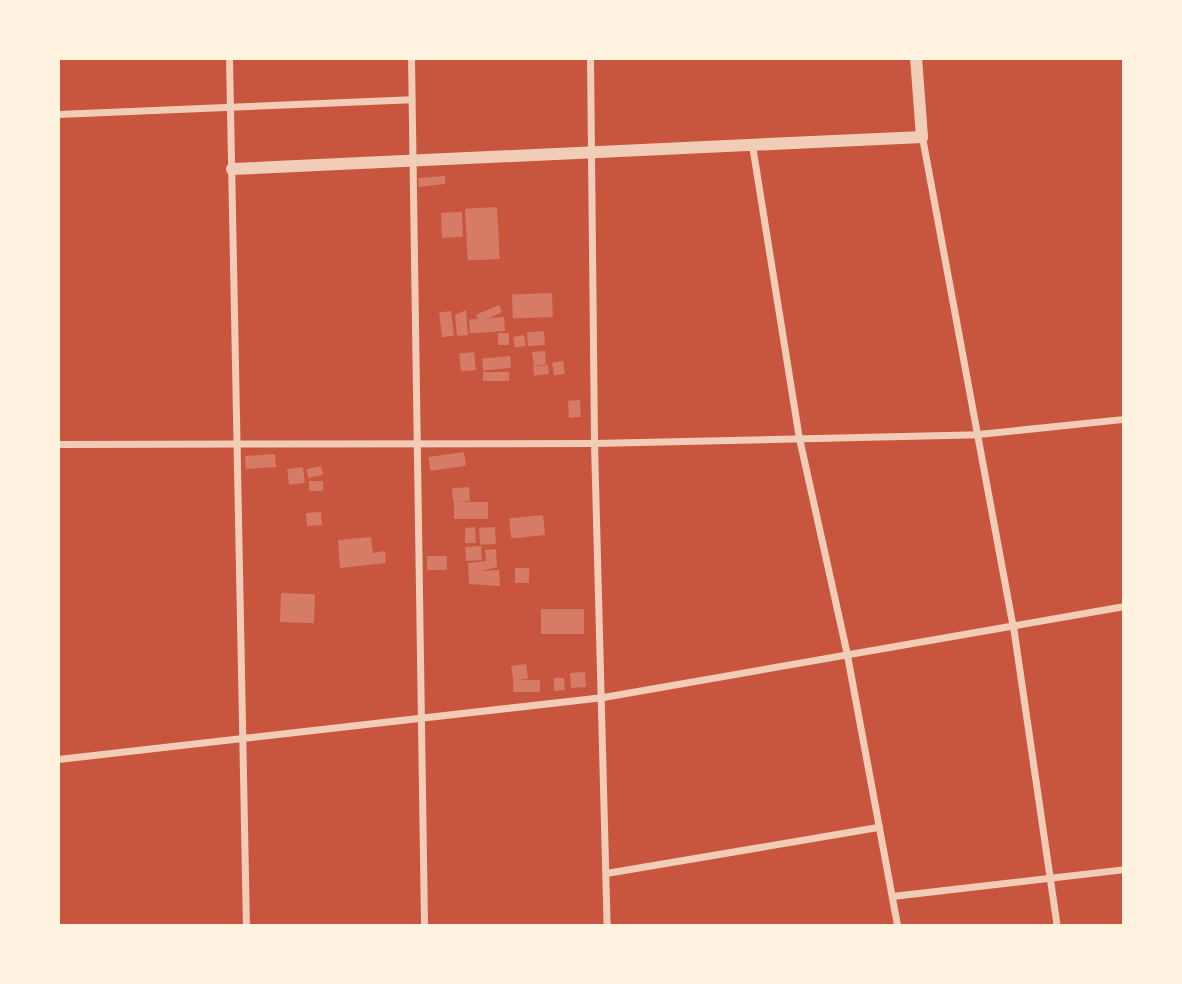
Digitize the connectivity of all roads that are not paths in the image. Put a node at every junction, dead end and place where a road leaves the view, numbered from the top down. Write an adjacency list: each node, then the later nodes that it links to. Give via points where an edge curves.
1 (229, 58): 6 (street)
2 (411, 58): 5 (street)
3 (590, 58): 10 (street)
4 (916, 58): 8 (street)
5 (411, 99): 6 (street); 11 (street)
6 (229, 106): 7 (street); 12 (street)
7 (58, 114)
8 (922, 137): 9 (street); 14 (street)
9 (752, 145): 10 (street); 15 (street)
10 (592, 152): 11 (street); 17 (street)
11 (413, 161): 12 (street); 16 (street)
12 (232, 169): 19 (street)
13 (1124, 419): 14 (street, via 1064,429)
14 (978, 434): 15 (street); 21 (street)
15 (799, 438): 17 (street); 22 (street)
16 (413, 443): 17 (street); 19 (street); 24 (street)
17 (594, 443): 23 (street)
18 (58, 444): 19 (street)
19 (233, 444): 25 (street)
20 (1124, 606): 21 (street)
21 (1013, 626): 22 (street); 30 (street)
22 (847, 655): 23 (street); 27 (street)
23 (603, 697): 24 (street); 29 (street)
24 (421, 718): 25 (street); 33 (street)
25 (243, 738): 26 (street); 32 (street)
26 (58, 760)
27 (879, 827): 29 (street); 31 (street)
28 (1124, 869): 30 (street)
29 (606, 873): 34 (street)
30 (1050, 880): 31 (street); 36 (street)
31 (892, 896): 35 (street)
32 (246, 926)
33 (424, 926)
34 (607, 926)
35 (897, 926)
36 (1057, 926)

